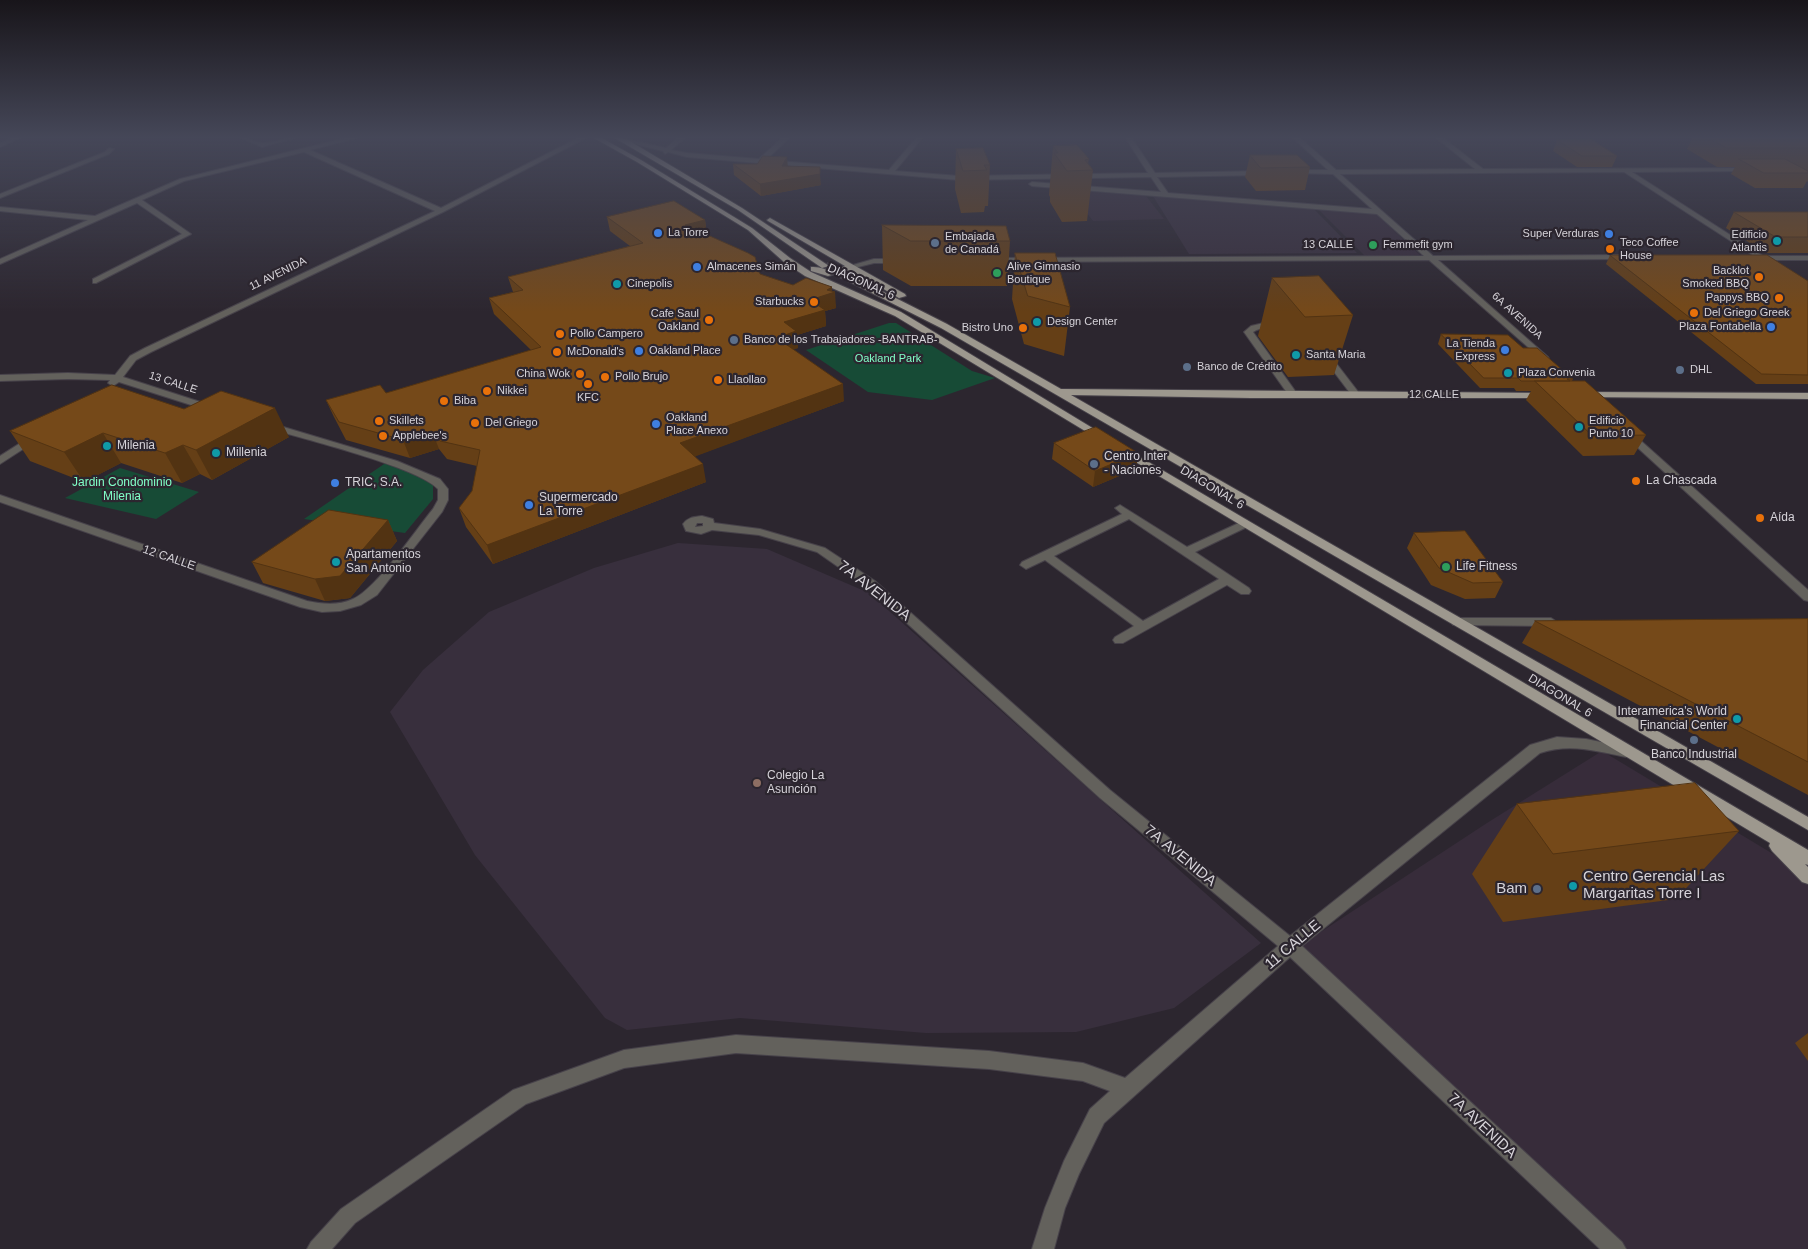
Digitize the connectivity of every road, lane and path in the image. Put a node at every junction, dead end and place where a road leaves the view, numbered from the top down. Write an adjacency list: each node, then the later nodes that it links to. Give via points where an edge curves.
1 (148, 195): 9 (street)
2 (406, 195): 12 (street)
3 (472, 195): 12 (street, 11 AVENIDA)
4 (695, 195): 15 (main road, DIAGONAL 6)
5 (717, 195): 11 (main road, DIAGONAL 6)
6 (1170, 195): 13 (street)
7 (1361, 195): 13 (street, 6A AVENIDA)
8 (1663, 195): 19 (street)
9 (137, 200): 14 (street); 30 (street, via 187,234)
10 (0, 209): 14 (street)
11 (740, 209): 25 (main road, DIAGONAL 6); 26 (main road, DIAGONAL 6, via 755,212)
12 (441, 211): 36 (street, 11 AVENIDA, via 148,350 133,358)
13 (1381, 212): 16 (street, 6A AVENIDA)
14 (95, 218): 24 (street)
15 (760, 236): 26 (main road, via 769,238 820,272 837,273); 51 (main road, DIAGONAL 6, via 808,274 900,315 900,321 978,369 996,373)
16 (1432, 257): 17 (street, 13 CALLE); 21 (street, 13 CALLE); 34 (street, 6A AVENIDA)
17 (1638, 258)
18 (1742, 258): 19 (street)
19 (1762, 258): 20 (street); 27 (street)
20 (1808, 258)
21 (983, 260)
22 (874, 261): 23 (street); 26 (street); 28 (street, via 862,266)
23 (904, 261)
24 (0, 262)
25 (825, 266)
26 (850, 267): 28 (main road, DIAGONAL 6)
27 (1777, 268)
28 (862, 273): 32 (main road, DIAGONAL 6, via 930,312)
29 (851, 279): 32 (main road, DIAGONAL 6)
30 (96, 281)
31 (1289, 324): 41 (street, via 1262,325 1248,332)
32 (944, 326): 38 (main road, DIAGONAL 6)
33 (1320, 347): 42 (street)
34 (1552, 365)
35 (0, 378): 36 (street, 13 CALLE)
36 (117, 378): 37 (street, 11 AVENIDA); 46 (street, 13 CALLE)
37 (102, 391)
38 (1060, 392): 40 (main road, 12 CALLE); 47 (main road, DIAGONAL 6)
39 (1579, 393): 44 (main road); 45 (street)
40 (1127, 394): 41 (main road, 12 CALLE); 47 (main road, via 1100,402 1097,407)
41 (1293, 395): 42 (main road, 12 CALLE)
42 (1356, 395): 43 (main road, 12 CALLE)
43 (1558, 395)
44 (1808, 396)
45 (1597, 406)
46 (220, 411)
47 (1104, 419): 51 (main road); 62 (main road, DIAGONAL 6)
48 (257, 422): 53 (street, 12 CALLE, via 393,463 436,481 443,489 443,500 438,510 373,592 357,602 322,608 304,604)
49 (1623, 430): 61 (street)
50 (39, 434): 52 (street)
51 (1115, 445): 54 (main road, DIAGONAL 6)
52 (0, 461)
53 (0, 498)
54 (1244, 524): 56 (street); 66 (main road, DIAGONAL 6)
55 (710, 526): 71 (street, 7A AVENIDA, via 760,532 821,550 871,584 1105,794)
56 (1186, 552): 57 (street, via 1125,512); 59 (street)
57 (1046, 556): 58 (street); 64 (street)
58 (1026, 565)
59 (1228, 579): 60 (street); 64 (street)
60 (1245, 591)
61 (1808, 597)
62 (1457, 622): 63 (street); 67 (main road, DIAGONAL 6)
63 (1564, 622)
64 (1143, 627): 65 (street)
65 (1119, 640)
66 (1626, 752): 68 (main road, DIAGONAL 6); 71 (street, 11 CALLE, via 1557,742 1535,749)
67 (1808, 824)
68 (1764, 833): 69 (main road); 70 (main road)
69 (1808, 858)
70 (1808, 876)
71 (1290, 946): 72 (street, 11 CALLE); 75 (street, 7A AVENIDA)
72 (1127, 1088): 73 (street, via 1083,1072 989,1060 736,1044 624,1059 520,1097 348,1216); 74 (street, 11 CALLE, via 1097,1116 1071,1168)
73 (318, 1249)
74 (1043, 1249)
75 (1615, 1249)

